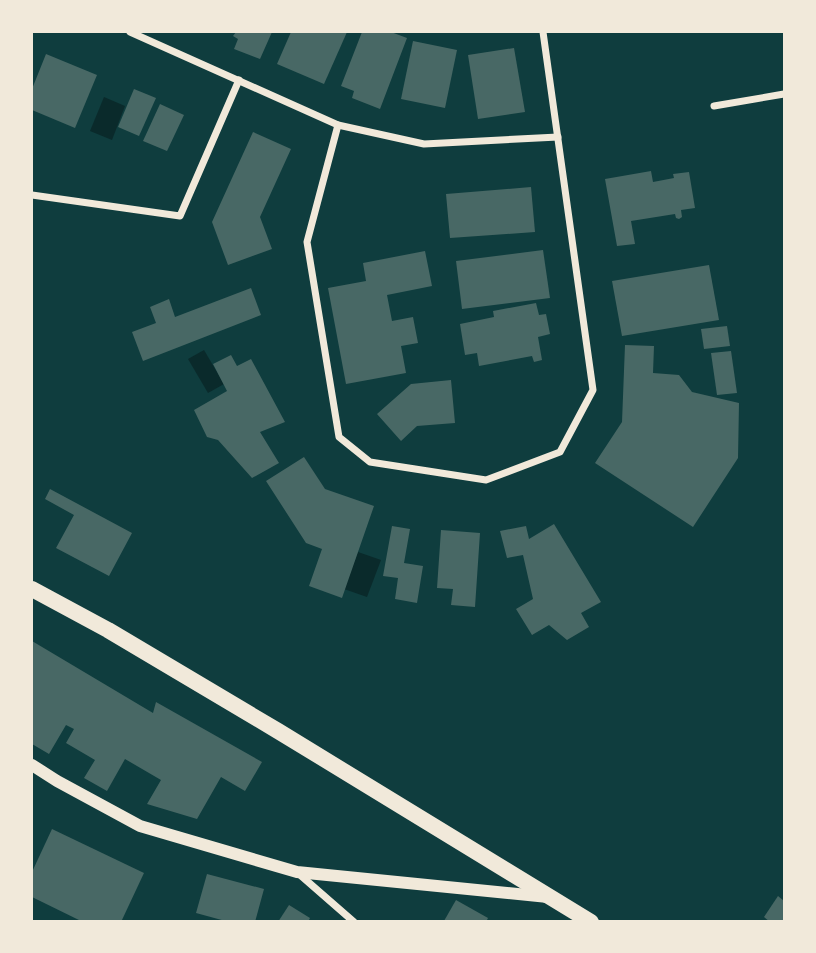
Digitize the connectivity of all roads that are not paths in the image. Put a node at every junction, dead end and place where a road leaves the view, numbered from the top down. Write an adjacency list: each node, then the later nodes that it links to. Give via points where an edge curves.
1 (130, 32): 3 (street)
2 (543, 32): 7 (street)
3 (239, 80): 6 (street); 8 (street, via 180,216)
4 (785, 94): 5 (street)
5 (714, 106)
6 (338, 125): 7 (street, via 424,144); 7 (street, via 307,242 339,438 370,462 486,480 560,452 593,390)
7 (558, 137)
8 (32, 195)
9 (32, 589): 12 (main road, via 131,643)
10 (32, 765): 11 (street, via 140,826)
11 (297, 872): 12 (street); 13 (street)
12 (555, 898): 14 (main road)
13 (354, 922)
14 (591, 922)

